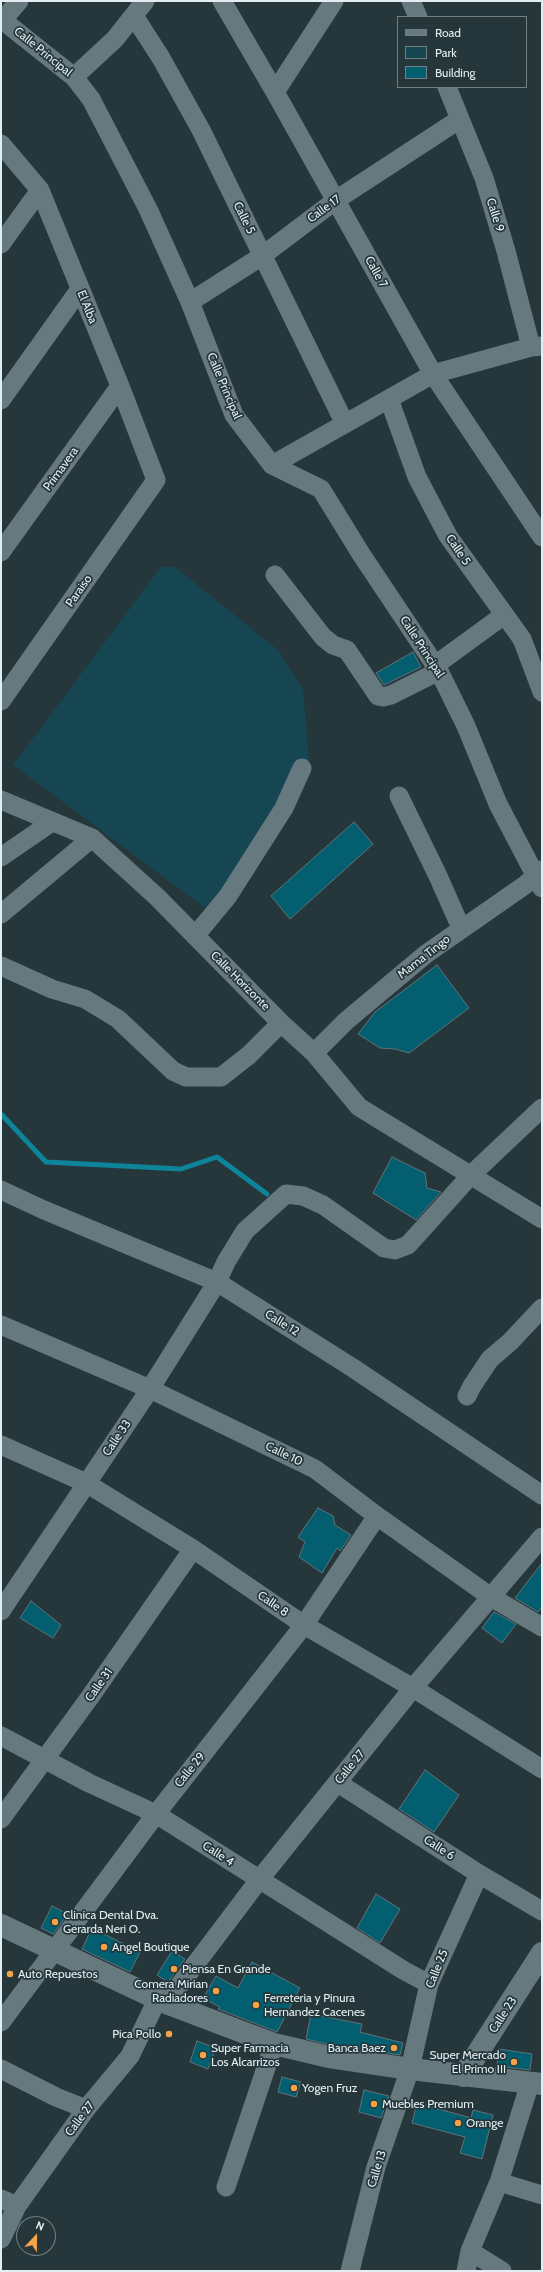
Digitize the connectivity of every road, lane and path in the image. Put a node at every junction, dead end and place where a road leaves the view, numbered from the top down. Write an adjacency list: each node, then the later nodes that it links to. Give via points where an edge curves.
1 (19, 1): 8 (street)
2 (145, 1): 6 (street)
3 (222, 1): 11 (street, Calle 7)
4 (334, 1): 11 (street)
5 (411, 1): 7 (street)
6 (134, 16): 9 (street, via 115,39); 17 (street, Calle 5, via 201,130)
7 (418, 16)
8 (2, 19): 9 (street, Calle Principal)
9 (74, 77): 19 (street, Calle Principal, via 90,99 148,209)
10 (447, 88): 12 (street, Calle 9)
11 (275, 92): 15 (street, Calle 7)
12 (460, 119): 15 (street, Calle 17); 20 (street, Calle 9, via 484,178)
13 (1, 144): 14 (street, El Alba)
14 (40, 190): 16 (street); 18 (street, El Alba)
15 (336, 200): 17 (street, Calle 17); 21 (street, Calle 7)
16 (1, 244)
17 (262, 256): 19 (street, Calle 17); 25 (street, Calle 5)
18 (80, 289): 22 (street, El Alba); 24 (street)
19 (190, 302): 26 (street, Calle Principal, via 234,415)
20 (536, 347): 21 (street)
21 (433, 374): 23 (street); 28 (street, Calle 7)
22 (120, 386): 27 (street, El Alba); 29 (street, Primavera)
23 (389, 399): 25 (street); 31 (street, Calle 5, via 417,477 434,510 448,536)
24 (1, 400)
25 (345, 424): 26 (street)
26 (272, 465): 32 (street, Calle Principal, via 321,489)
27 (156, 480): 34 (street, Paraiso)
28 (542, 536)
29 (1, 552)
30 (275, 575): 32 (street, via 323,637 333,645 347,650 378,696 391,695)
31 (504, 616): 32 (street); 33 (street, Calle 5, via 522,639)
32 (437, 668): 41 (street, Calle Principal, via 466,726 498,804)
33 (542, 692)
34 (1, 702)
35 (302, 768): 44 (street, via 284,808 228,896)
36 (399, 796): 43 (street)
37 (1, 800): 38 (street, Calle Horizonte)
38 (52, 822): 39 (street, Calle Horizonte); 40 (street)
39 (92, 838): 42 (street); 44 (street, Calle Horizonte, via 157,897)
40 (1, 857)
41 (539, 878): 43 (street, Mama Tingo)
42 (1, 914)
43 (461, 928): 47 (street, Mama Tingo, via 346,1021)
44 (195, 936): 46 (street, Calle Horizonte)
45 (1, 966): 46 (street, via 52,989 84,998 118,1019 173,1071 186,1077 221,1077 249,1055)
46 (281, 1023): 47 (street, Calle Horizonte)
47 (314, 1053): 49 (street, Calle Horizonte, via 358,1106)
48 (542, 1108): 49 (street)
49 (471, 1175): 51 (street, Calle Horizonte); 52 (street, Calle 33, via 408,1246 395,1250 384,1248 323,1205 303,1196 286,1194 245,1231)
50 (1, 1190): 52 (street, Calle 12)
51 (542, 1219)
52 (217, 1282): 55 (street, Calle 33); 59 (street, Calle 12, via 353,1368)
53 (542, 1308): 56 (street, via 490,1359)
54 (1, 1325): 55 (street, Calle 10)
55 (150, 1389): 58 (street, Calle 33); 60 (street, Calle 10, via 315,1469)
56 (467, 1396)
57 (1, 1444): 58 (street, Calle 8)
58 (86, 1483): 62 (street, Calle 8); 64 (street, Calle 33)
59 (542, 1494)
60 (377, 1516): 63 (street, Calle 10); 65 (street, Calle 29)
61 (542, 1537): 63 (street, Calle 27)
62 (193, 1549): 65 (street, Calle 8); 69 (street, Calle 31)
63 (491, 1597): 66 (street, Calle 10); 67 (street, Calle 27)
64 (4, 1601)
65 (304, 1625): 67 (street, Calle 8); 72 (street, Calle 29)
66 (542, 1627)
67 (413, 1688): 70 (street, Calle 8); 71 (street, Calle 27)
68 (1, 1736): 69 (street, Calle 4)
69 (44, 1760): 72 (street, Calle 4); 73 (street, Calle 31)
70 (542, 1769)
71 (338, 1783): 74 (street, Calle 6); 75 (street, Calle 27)
72 (156, 1814): 75 (street, Calle 4); 78 (street, Calle 29)
73 (1, 1819)
74 (479, 1874): 76 (street, Calle 6); 80 (street, Calle 25)
75 (259, 1880): 80 (street, Calle 4, via 402,1970); 81 (street, Calle 27)
76 (542, 1911)
77 (1, 1925): 78 (street)
78 (53, 1950): 81 (street); 82 (street, Calle 29)
79 (542, 1953): 86 (street, Calle 23)
80 (429, 1984): 85 (street, Calle 25)
81 (162, 2001): 83 (street); 88 (street, Calle 27, via 130,2056)
82 (1, 2022)
83 (274, 2044): 85 (street, via 329,2057); 90 (street)
84 (1, 2069): 88 (street)
85 (410, 2069): 86 (street); 95 (street, Calle 13, via 376,2167)
86 (463, 2076): 87 (street)
87 (536, 2084): 89 (street)
88 (86, 2109): 92 (street, Calle 27)
89 (500, 2182): 91 (street); 94 (street)
90 (226, 2187)
91 (542, 2195)
92 (9, 2203): 93 (street, Calle 27)
93 (1, 2239)
94 (470, 2251): 96 (street); 97 (street)
95 (350, 2271)
96 (466, 2271)
97 (502, 2271)

